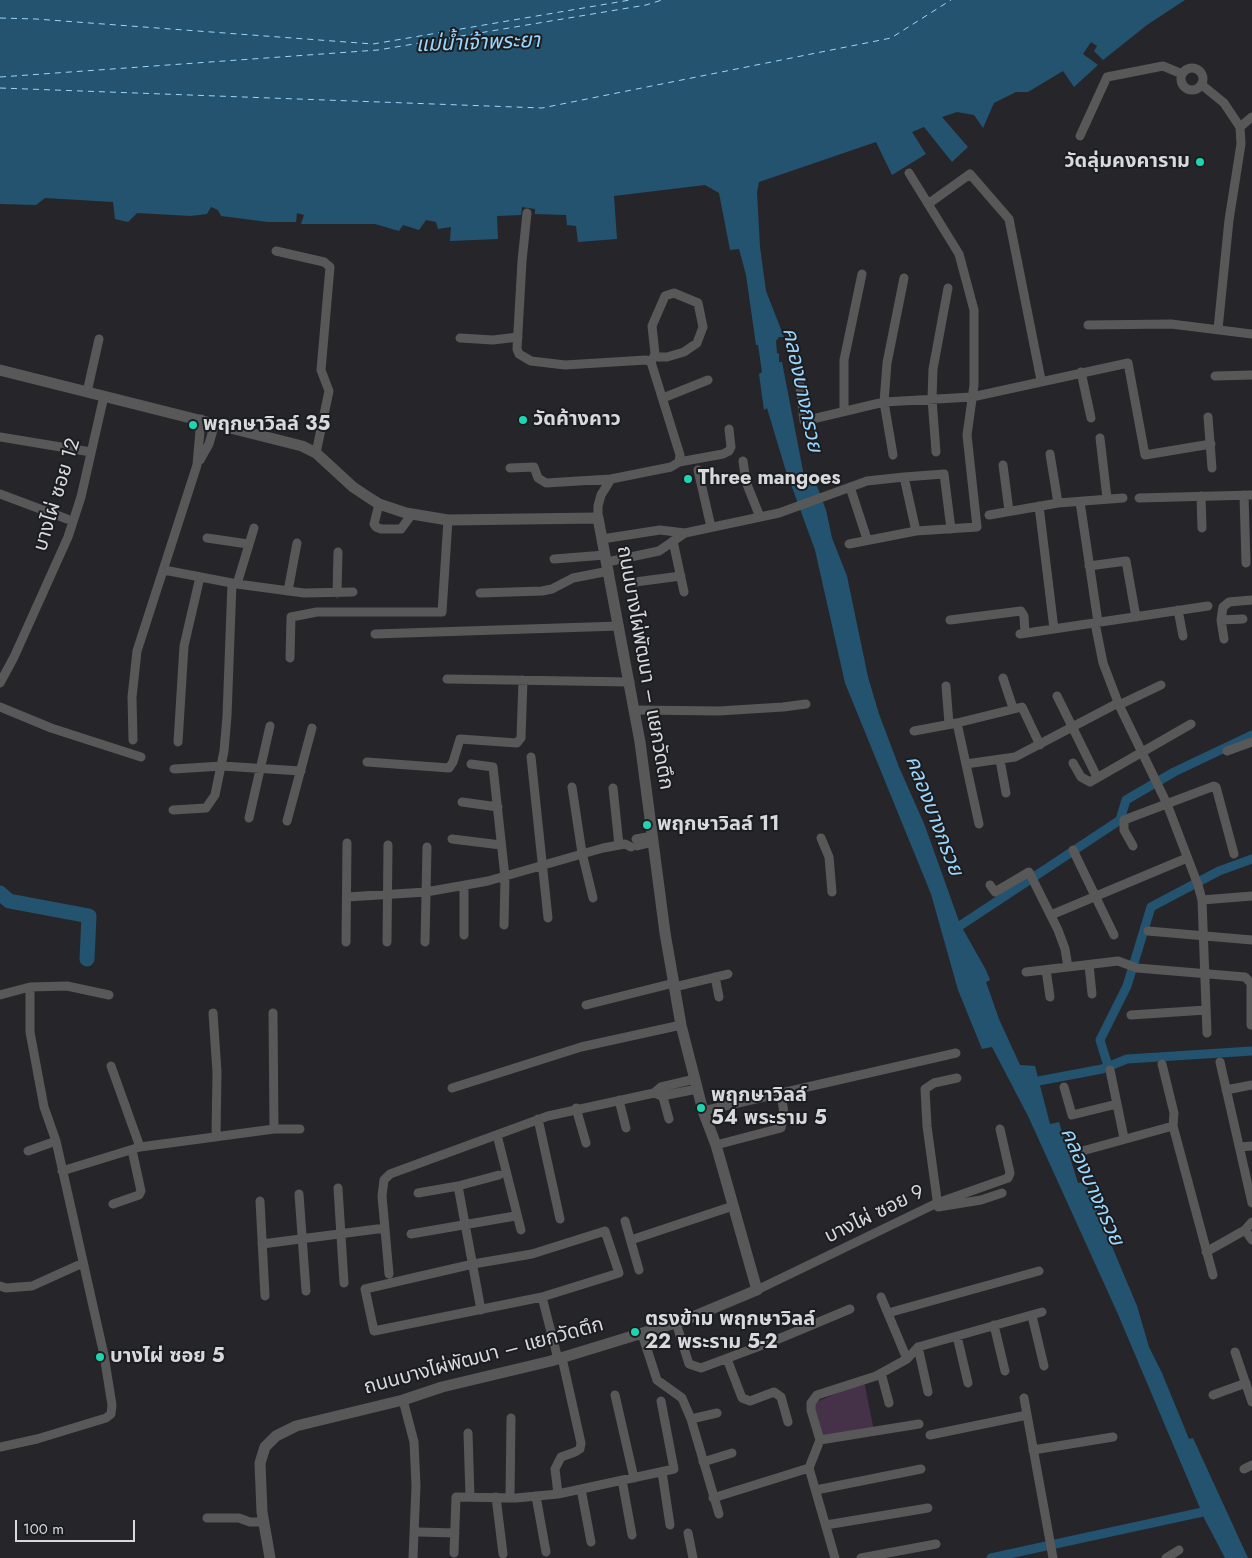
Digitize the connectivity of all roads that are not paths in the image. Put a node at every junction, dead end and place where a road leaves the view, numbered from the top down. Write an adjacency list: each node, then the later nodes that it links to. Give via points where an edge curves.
1 (1182, 74): 2 (street, via 1182,85 1187,89 1198,89); 2 (street, via 1196,68 1203,75); 5 (street, via 1163,66 1107,77)
2 (1202, 85): 4 (street, via 1224,103)
3 (1252, 116): 4 (street)
4 (1240, 127): 14 (street)
5 (1080, 136)
6 (909, 173): 7 (street)
7 (928, 204): 26 (street, via 970,174 1009,218); 29 (street, via 959,254 974,310)
8 (527, 213): 16 (street)
9 (276, 251): 44 (street, via 324,262 330,267 321,370 329,390)
10 (862, 274): 33 (street, via 844,360)
11 (904, 278): 32 (street, via 887,363)
12 (948, 288): 31 (street, via 933,369)
13 (1088, 325): 14 (street, via 1171,324)
14 (1218, 329): 15 (street)
15 (1252, 334)
16 (518, 337): 17 (street, via 492,340); 19 (street, via 519,354 531,361 564,365)
17 (460, 338)
18 (100, 339): 27 (street)
19 (653, 359): 19 (street, via 652,326 665,296 674,293 698,303 703,327 697,344 684,352); 30 (street)
20 (798, 369): 33 (street, via 804,421)
21 (0, 370): 27 (street)
22 (1081, 372): 26 (street); 35 (street); 41 (street, via 1128,362 1145,455)
23 (1252, 375): 24 (street)
24 (1215, 376)
25 (708, 380): 30 (street)
26 (1041, 380): 29 (street)
27 (87, 392): 28 (street)
28 (104, 396): 36 (street); 42 (street, บางไผ่ ซอย 12)
29 (972, 397): 31 (street); 77 (street, via 967,435 977,527)
30 (663, 398): 48 (street, via 680,455)
31 (932, 399): 32 (street); 43 (street)
32 (884, 402): 33 (street); 45 (street)
33 (844, 411)
34 (1208, 417): 41 (street)
35 (1091, 418)
36 (201, 419): 37 (street); 49 (street)
37 (215, 423): 44 (street, via 302,446); 49 (street)
38 (730, 429): 48 (street, via 729,451)
39 (0, 437): 42 (street)
40 (1100, 438): 60 (street)
41 (1211, 444): 52 (street)
42 (91, 452): 120 (street, บางไผ่ ซอย 12, via 68,537)
43 (936, 452)
44 (316, 453): 65 (street, via 353,487)
45 (893, 454)
46 (1050, 454): 64 (street)
47 (743, 461): 70 (street, via 746,482)
48 (679, 462): 55 (street, via 671,467)
49 (197, 465): 92 (street)
50 (1003, 465): 67 (street)
51 (510, 468): 55 (street, via 534,467 538,478 546,483)
52 (1212, 468)
53 (698, 470): 74 (street)
54 (904, 476): 56 (street); 77 (street, via 944,474); 78 (street)
55 (611, 479): 71 (street, via 601,495)
56 (850, 487): 70 (street); 82 (street)
57 (0, 494): 72 (street)
58 (1248, 495): 59 (street); 90 (street)
59 (1201, 496): 62 (street); 76 (street)
60 (1107, 498): 61 (street); 63 (street)
61 (1123, 498)
62 (1139, 498)
63 (1080, 502): 64 (street); 91 (street)
64 (1058, 503): 66 (street)
65 (379, 504): 68 (street); 68 (street, via 374,524 380,529 402,529)
66 (1039, 506): 67 (street); 111 (street)
67 (1009, 510): 69 (street)
68 (412, 514): 73 (street)
69 (989, 515)
70 (760, 517): 74 (street)
71 (598, 518): 73 (street); 81 (street, ถนนบางไผ่พัฒนา – แยกวัดตึก)
72 (67, 519)
73 (448, 520): 115 (street, via 442,612 317,612 292,616)
74 (711, 527): 79 (street)
75 (254, 528): 85 (street)
76 (1202, 528)
77 (951, 529): 78 (street)
78 (916, 531): 82 (street)
79 (684, 533): 81 (street, via 660,530); 83 (street)
80 (207, 538): 85 (street)
81 (602, 539): 89 (street, ถนนบางไผ่พัฒนา – แยกวัดตึก)
82 (867, 539): 86 (street)
83 (673, 541): 89 (street, via 659,551); 93 (street)
84 (297, 543): 97 (street)
85 (248, 544): 96 (street)
86 (849, 544)
87 (338, 552): 100 (street)
88 (554, 559): 89 (street)
89 (607, 563): 101 (street, via 547,590); 110 (street, ถนนบางไผ่พัฒนา – แยกวัดตึก)
90 (1246, 563)
91 (1089, 566): 105 (street, via 1126,561); 109 (street)
92 (164, 570): 94 (street); 135 (street, via 144,626 133,671)
93 (681, 576): 95 (street); 99 (street)
94 (200, 577): 96 (street); 136 (street, via 184,646)
95 (635, 582)
96 (234, 584): 97 (street); 148 (street)
97 (288, 591): 100 (street)
98 (353, 592): 100 (street)
99 (684, 592)
100 (336, 593)
101 (480, 593)
102 (1252, 600): 108 (street, via 1226,604)
103 (1208, 606): 104 (street)
104 (1178, 610): 105 (street); 113 (street)
105 (1136, 617): 109 (street)
106 (1243, 618): 108 (street)
107 (950, 620): 111 (street, via 1021,612 1024,616 1023,634)
108 (1221, 620): 114 (street)
109 (1096, 622): 111 (street); 125 (street, via 1103,663)
110 (619, 626): 112 (street); 119 (street, ถนนบางไผ่พัฒนา – แยกวัดตึก)
111 (1054, 629)
112 (375, 634)
113 (1183, 636)
114 (1224, 639)
115 (290, 658)
116 (1003, 678): 127 (street)
117 (447, 679): 118 (street)
118 (523, 680): 119 (street); 144 (street, via 521,738 516,743 462,738 449,768)
119 (630, 682): 128 (street, ถนนบางไผ่พัฒนา – แยกวัดตึก)
120 (0, 683)
121 (1161, 685): 125 (street)
122 (946, 686): 129 (street)
123 (1057, 696): 133 (street)
124 (806, 704): 128 (street, via 719,711)
125 (1118, 704): 133 (street); 140 (street)
126 (0, 707): 141 (street)
127 (1014, 708): 129 (street); 138 (street, via 1024,710)
128 (634, 710): 165 (street, ถนนบางไผ่พัฒนา – แยกวัดตึก)
129 (953, 724): 134 (street); 147 (street)
130 (1190, 724): 140 (street)
131 (270, 726): 149 (street)
132 (312, 728): 151 (street)
133 (1073, 728): 138 (street); 152 (street)
134 (914, 731)
135 (132, 740)
136 (178, 742)
137 (1252, 742): 139 (street)
138 (1040, 745): 143 (street)
139 (1227, 751)
140 (1140, 752): 152 (street); 157 (street)
141 (141, 757)
142 (531, 758): 176 (street)
143 (1000, 760): 147 (street); 155 (street)
144 (366, 762)
145 (1073, 762): 152 (street, via 1084,780 1090,782)
146 (471, 764): 158 (street, via 492,763)
147 (966, 764): 162 (street)
148 (222, 766): 149 (street); 150 (street); 159 (street, via 209,806)
149 (261, 768): 151 (street); 160 (street)
150 (174, 769)
151 (301, 771): 161 (street)
152 (1097, 777)
153 (572, 787): 173 (street)
154 (613, 788): 167 (street)
155 (1006, 793)
156 (462, 802): 158 (street)
157 (1167, 804): 170 (street, via 1124,820 1124,830); 174 (street, via 1215,786); 175 (street)
158 (498, 807): 169 (street)
159 (173, 810)
160 (248, 818)
161 (287, 821)
162 (979, 824)
163 (821, 838): 181 (street, via 828,857)
164 (452, 839): 169 (street)
165 (653, 839): 167 (street); 206 (street, ถนนบางไผ่พัฒนา – แยกวัดตึก)
166 (347, 843): 184 (street)
167 (630, 844): 173 (street)
168 (388, 845): 182 (street)
169 (501, 845): 177 (street)
170 (1133, 846)
171 (427, 847): 180 (street)
172 (1073, 850): 185 (street)
173 (582, 853): 176 (street); 186 (street)
174 (1234, 854)
175 (1187, 858): 185 (street); 187 (street)
176 (543, 866): 177 (street); 189 (street)
177 (505, 876): 179 (street); 190 (street)
178 (990, 885): 188 (street, via 995,892 1030,874)
179 (464, 886): 180 (street); 192 (street)
180 (426, 892): 182 (street); 198 (street)
181 (832, 892)
182 (387, 896): 184 (street); 197 (street)
183 (1252, 896): 187 (street)
184 (347, 897): 196 (street)
185 (1096, 897): 188 (street); 193 (street)
186 (593, 898)
187 (1202, 900): 194 (street)
188 (1051, 916): 200 (street, via 1063,942)
189 (548, 918)
190 (504, 926)
191 (1148, 931): 194 (street)
192 (464, 935)
193 (1114, 935)
194 (1204, 936): 195 (street); 203 (street)
195 (1252, 940)
196 (346, 942)
197 (387, 942)
198 (425, 942)
199 (1089, 965): 200 (street); 203 (street, via 1118,961); 208 (street)
200 (1068, 967): 201 (street)
201 (1046, 970): 202 (street); 212 (street)
202 (1026, 972)
203 (1205, 973): 214 (street); 219 (street, via 1251,983)
204 (728, 974): 205 (street)
205 (715, 977): 206 (street); 211 (street)
206 (674, 985): 213 (street); 218 (street, ถนนบางไผ่พัฒนา – แยกวัดตึก)
207 (30, 987): 209 (street); 210 (street, via 67,986); 248 (street, via 30,1032 44,1107)
208 (1092, 994)
209 (0, 995)
210 (109, 995)
211 (719, 997)
212 (1050, 997)
213 (586, 1004)
214 (1206, 1010): 217 (street); 220 (street)
215 (213, 1013): 246 (street)
216 (274, 1013): 242 (street)
217 (1131, 1015)
218 (682, 1025): 227 (street, ถนนบางไผ่พัฒนา – แยกวัดตึก); 230 (street, via 581,1047)
219 (1251, 1025)
220 (1207, 1033)
221 (956, 1053): 233 (street)
222 (1220, 1062): 231 (street)
223 (1162, 1064): 240 (street, via 1174,1113)
224 (111, 1066): 252 (street)
225 (1110, 1070): 235 (street)
226 (957, 1078): 265 (street, via 934,1083 925,1089)
227 (696, 1084): 232 (street); 237 (street, ถนนบางไผ่พัฒนา – แยกวัดตึก)
228 (1252, 1085): 231 (street)
229 (1064, 1087): 235 (street, via 1072,1115)
230 (452, 1088)
231 (1226, 1090): 253 (street)
232 (659, 1092): 234 (street); 239 (street)
233 (781, 1094): 237 (street); 250 (street, via 784,1113 781,1128)
234 (620, 1100): 236 (street); 241 (street)
235 (1117, 1104): 247 (street)
236 (576, 1108): 238 (street); 249 (street)
237 (703, 1111): 250 (street, ถนนบางไผ่พัฒนา – แยกวัดตึก)
238 (538, 1119): 245 (street); 270 (street)
239 (669, 1119)
240 (1173, 1126): 247 (street); 283 (street)
241 (626, 1128)
242 (274, 1129): 243 (street); 246 (street)
243 (300, 1129)
244 (1000, 1129): 265 (street, บางไผ่ ซอย 9, via 1010,1175)
245 (497, 1135): 274 (street, via 386,1177 382,1196); 275 (street)
246 (216, 1137): 252 (street)
247 (1124, 1138): 255 (street)
248 (56, 1142): 254 (street); 256 (street)
249 (586, 1142)
250 (716, 1145): 268 (street, ถนนบางไผ่พัฒนา – แยกวัดตึก)
251 (1252, 1146): 253 (street)
252 (136, 1148): 256 (street); 267 (street, via 141,1191 139,1195)
253 (1240, 1148): 258 (street)
254 (28, 1151)
255 (1075, 1153)
256 (62, 1171): 284 (street)
257 (499, 1175): 259 (street)
258 (1250, 1183): 266 (street)
259 (458, 1186): 261 (street); 273 (street)
260 (338, 1188): 277 (street)
261 (418, 1193)
262 (1002, 1193): 265 (street, via 945,1208 939,1208)
263 (299, 1194): 279 (street)
264 (260, 1201): 282 (street)
265 (937, 1203): 292 (street, บางไผ่ ซอย 9)
266 (1252, 1203)
267 (113, 1204)
268 (733, 1206): 280 (street); 292 (street, ถนนบางไผ่พัฒนา – แยกวัดตึก)
269 (514, 1216): 273 (street)
270 (560, 1219)
271 (625, 1221): 280 (street)
272 (1252, 1222): 276 (street)
273 (466, 1225): 278 (street); 285 (street)
274 (385, 1228): 277 (street); 288 (street)
275 (521, 1230)
276 (1245, 1230): 281 (street); 283 (street)
277 (342, 1233): 279 (street); 290 (street)
278 (411, 1234)
279 (302, 1239): 282 (street); 293 (street)
280 (631, 1240): 286 (street)
281 (1252, 1240)
282 (262, 1244): 294 (street)
283 (1206, 1252): 289 (street)
284 (83, 1263): 291 (street, via 32,1286); 334 (street, via 104,1355 111,1414 37,1439)
285 (473, 1264): 295 (street, via 532,1254 605,1230 619,1273); 298 (street); 298 (street, via 365,1289 374,1331)
286 (639, 1270)
287 (1038, 1271): 299 (street)
288 (389, 1274)
289 (1213, 1274)
290 (344, 1283)
291 (0, 1286)
292 (757, 1290): 302 (street, ถนนบางไผ่พัฒนา – แยกวัดตึก)
293 (306, 1291)
294 (265, 1296)
295 (542, 1297): 298 (street); 308 (street)
296 (881, 1297): 299 (street)
297 (850, 1309): 309 (street)
298 (481, 1310)
299 (888, 1312): 310 (street)
300 (1042, 1312): 301 (street)
301 (1032, 1316): 303 (street); 311 (street)
302 (676, 1323): 304 (street, ถนนบางไผ่พัฒนา – แยกวัดตึก); 309 (street, via 689,1364 701,1368)
303 (994, 1325): 305 (street); 312 (street)
304 (642, 1334): 308 (street, ถนนบางไผ่พัฒนา – แยกวัดตึก); 327 (street, via 657,1380 682,1398)
305 (957, 1336): 306 (street); 314 (street)
306 (918, 1347): 310 (street); 316 (street)
307 (1235, 1352): 315 (street)
308 (560, 1359): 320 (street, ถนนบางไผ่พัฒนา – แยกวัดตึก, via 442,1387); 345 (street, via 581,1443 580,1449 561,1457 555,1469)
309 (727, 1359): 328 (street, via 742,1398 750,1401 774,1392 781,1397)
310 (907, 1359): 313 (street)
311 (1044, 1366)
312 (1005, 1371)
313 (881, 1373): 322 (street); 333 (street, via 817,1395 811,1402 811,1410)
314 (968, 1383)
315 (1246, 1384): 317 (street); 323 (street)
316 (928, 1392)
317 (1213, 1394)
318 (615, 1395): 341 (street)
319 (1024, 1398): 325 (street)
320 (403, 1400): 354 (street, ถนนบางไผ่พัฒนา – แยกวัดตึก, via 296,1426 276,1436 265,1447 260,1463); 369 (street, via 414,1442)
321 (661, 1401): 340 (street, via 674,1469)
322 (889, 1402)
323 (1252, 1402)
324 (717, 1413): 327 (street)
325 (1027, 1415): 331 (street); 335 (street)
326 (511, 1418): 349 (street)
327 (692, 1419): 337 (street)
328 (788, 1422)
329 (918, 1424): 333 (street)
330 (468, 1433): 347 (street)
331 (930, 1434)
332 (1113, 1437): 335 (street)
333 (820, 1440): 338 (street)
334 (0, 1447)
335 (1033, 1450): 367 (street)
336 (732, 1453): 337 (street)
337 (703, 1462): 350 (street)
338 (809, 1468): 344 (street); 350 (street)
339 (921, 1469): 344 (street)
340 (662, 1472): 341 (street); 355 (street)
341 (634, 1478): 342 (street)
342 (622, 1480): 343 (street); 360 (street)
343 (581, 1489): 345 (street); 361 (street)
344 (816, 1490): 356 (street)
345 (558, 1494): 346 (street)
346 (536, 1496): 349 (street); 365 (street)
347 (470, 1497): 348 (street); 358 (street, via 456,1496)
348 (496, 1497): 349 (street); 366 (street)
349 (510, 1498)
350 (713, 1498): 352 (street)
351 (928, 1508): 356 (street)
352 (719, 1514)
353 (207, 1518): 354 (street)
354 (264, 1522): 368 (street, ถนนบางไผ่พัฒนา – แยกวัดตึก)
355 (670, 1525)
356 (826, 1526): 371 (street)
357 (420, 1532): 358 (street)
358 (455, 1533): 364 (street)
359 (688, 1533): 370 (street)
360 (632, 1534)
361 (591, 1542)
362 (936, 1544): 372 (street)
363 (1179, 1550): 373 (street)
364 (454, 1552)
365 (546, 1552)
366 (503, 1554)
367 (1053, 1554)
368 (270, 1558)
369 (413, 1558)
370 (693, 1558)
371 (835, 1558)
372 (861, 1558)
373 (1166, 1558)

